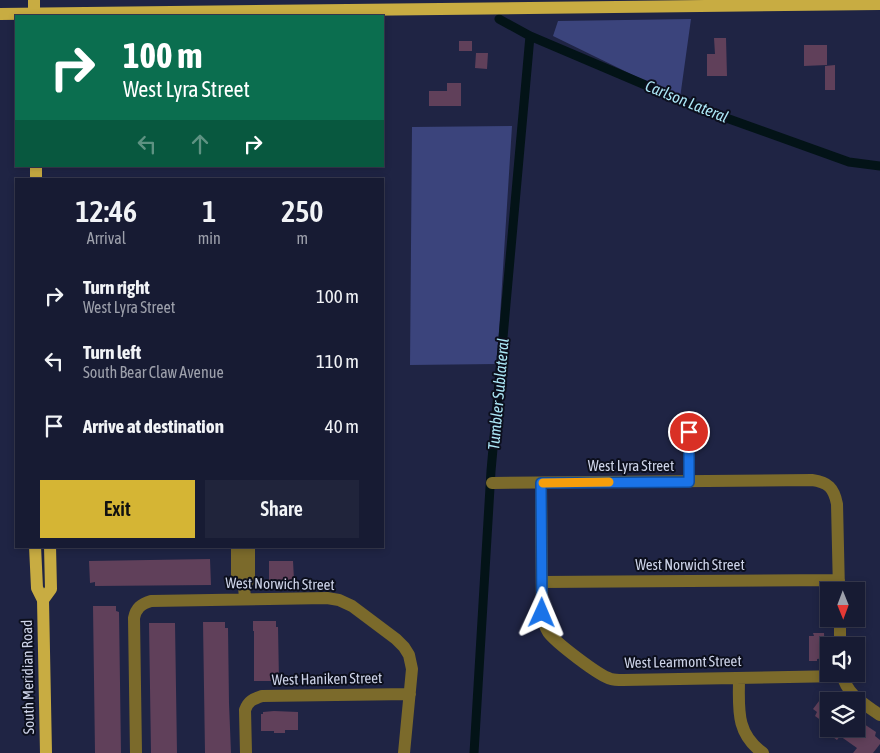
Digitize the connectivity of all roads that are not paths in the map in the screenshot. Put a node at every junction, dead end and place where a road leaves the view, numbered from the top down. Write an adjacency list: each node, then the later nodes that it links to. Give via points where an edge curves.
1 (34, 0): 4 (main road)
2 (880, 4): 4 (main road)
3 (0, 14): 4 (main road)
4 (34, 15)
5 (689, 432): 6 (street)
6 (689, 482): 8 (street, West Lyra Street); 15 (street, West Lyra Street, via 812,480 829,486 837,504)
7 (492, 483): 8 (street, West Lyra Street)
8 (541, 483): 14 (street)
9 (35, 548): 18 (main road, South Meridian Road, via 37,588)
10 (42, 548): 18 (main road)
11 (50, 548): 18 (main road, South Meridian Road, via 51,589)
12 (237, 548): 17 (street, via 238,581)
13 (249, 548): 17 (street, via 249,580)
14 (542, 582): 16 (street, West Norwich Street); 20 (street, West Learmont Street, via 544,625 556,640 599,674 623,680)
15 (839, 582)
16 (820, 586)
17 (244, 592): 22 (street, West Norwich Street, via 326,598 352,606 404,647 411,663); 25 (street, West Norwich Street, via 151,601 142,604 136,612)
18 (45, 599): 24 (main road, South Meridian Road)
19 (820, 676): 20 (street, West Learmont Street)
20 (739, 678): 28 (street, via 740,716 744,732)
21 (844, 682): 23 (street, via 855,697)
22 (410, 694): 26 (street, West Haniken Street, via 254,698 245,710); 27 (street)
23 (880, 715)
24 (46, 753)
25 (136, 753)
26 (246, 753)
27 (404, 753)
28 (763, 753)

